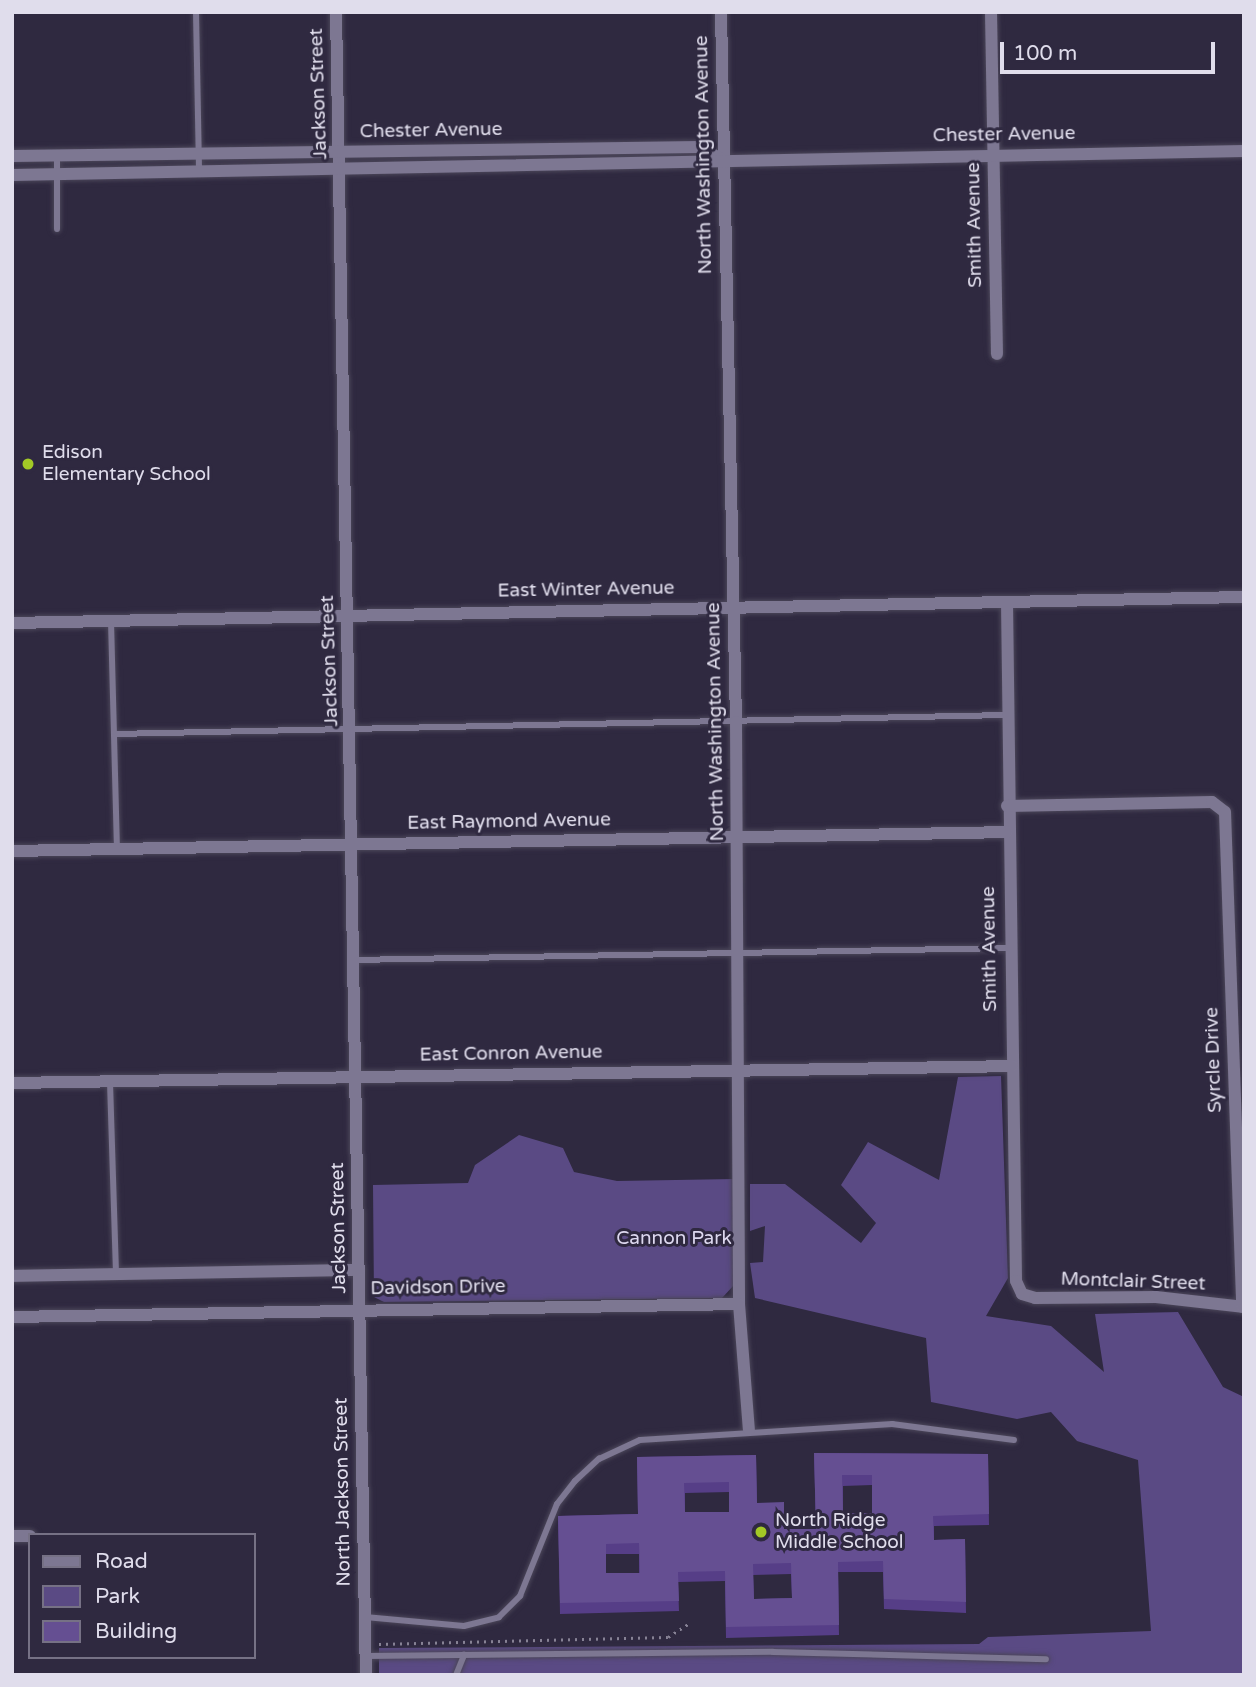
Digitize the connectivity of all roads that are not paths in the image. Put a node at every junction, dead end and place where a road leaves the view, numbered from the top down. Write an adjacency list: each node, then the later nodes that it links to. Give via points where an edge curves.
1 (196, 12): 9 (lane)
2 (335, 12): 7 (street, Jackson Street)
3 (720, 12): 14 (street, North Washington Avenue)
4 (991, 12): 11 (street, Smith Avenue)
5 (587, 148): 6 (street, Chester Avenue); 14 (street, Chester Avenue, via 699,147); 15 (street)
6 (466, 150): 7 (street, Chester Avenue); 16 (street)
7 (340, 151): 9 (street, Chester Avenue); 17 (street, Jackson Street)
8 (1244, 151): 11 (street, Chester Avenue)
9 (199, 153): 10 (street, Chester Avenue); 18 (lane)
10 (103, 155): 13 (street, Chester Avenue); 19 (street)
11 (993, 155): 14 (street, Chester Avenue); 23 (street, Smith Avenue)
12 (12, 156): 13 (street, Chester Avenue)
13 (57, 156): 20 (lane)
14 (722, 159): 15 (street, Chester Avenue, via 699,165); 26 (street, North Washington Avenue)
15 (587, 167): 16 (street, Chester Avenue)
16 (466, 168): 17 (street, Chester Avenue)
17 (340, 170): 18 (street, Chester Avenue); 27 (street, Jackson Street)
18 (199, 172): 19 (street, Chester Avenue)
19 (103, 173): 20 (street, Chester Avenue)
20 (57, 174): 21 (street, Chester Avenue); 22 (lane)
21 (12, 175)
22 (58, 229)
23 (997, 354)
24 (1244, 597): 25 (street, East Winter Avenue)
25 (1007, 602): 26 (street, East Winter Avenue); 30 (street, Smith Avenue)
26 (733, 606): 27 (street, East Winter Avenue); 31 (street, North Washington Avenue)
27 (348, 615): 28 (street, East Winter Avenue); 32 (street, Jackson Street)
28 (111, 621): 29 (street, East Winter Avenue); 33 (lane)
29 (12, 622)
30 (1006, 715): 31 (lane); 34 (street, Smith Avenue)
31 (736, 722): 32 (lane); 36 (street, North Washington Avenue)
32 (351, 727): 33 (lane); 37 (street, Jackson Street)
33 (114, 734): 38 (lane)
34 (1007, 806): 35 (street, Smith Avenue); 53 (street, Syrcle Drive, via 1212,802 1225,812)
35 (1007, 832): 36 (street, East Raymond Avenue); 40 (street, Smith Avenue)
36 (737, 838): 37 (street, East Raymond Avenue); 41 (street, North Washington Avenue)
37 (351, 844): 38 (street, East Raymond Avenue); 42 (street, Jackson Street)
38 (117, 849): 39 (street, East Raymond Avenue)
39 (12, 850)
40 (1010, 948): 41 (lane); 43 (street, Smith Avenue)
41 (737, 953): 42 (lane); 44 (street, North Washington Avenue)
42 (353, 960): 45 (street, Jackson Street)
43 (1012, 1066): 44 (street, East Conron Avenue); 51 (street, Smith Avenue, via 1016,1281)
44 (741, 1067): 45 (street, East Conron Avenue); 52 (street, North Washington Avenue)
45 (355, 1077): 46 (street, East Conron Avenue); 48 (street, Jackson Street)
46 (110, 1080): 47 (street, East Conron Avenue); 49 (lane)
47 (12, 1083)
48 (359, 1270): 49 (street, Davidson Drive); 54 (street, Jackson Street)
49 (116, 1274): 50 (street, Davidson Drive)
50 (12, 1276)
51 (1022, 1294): 53 (street, Montclair Street)
52 (739, 1304): 54 (street, Davidson Drive); 56 (street, North Washington Avenue)
53 (1243, 1307)
54 (360, 1308): 55 (street, Davidson Drive); 58 (street, North Jackson Street)
55 (12, 1317)
56 (749, 1430): 57 (lane, via 892,1424 961,1428); 58 (lane, via 640,1440 599,1459 557,1504 520,1596 489,1623)
57 (1014, 1440)
58 (365, 1617): 60 (street, North Jackson Street)
59 (464, 1655): 60 (lane); 61 (lane, via 773,1652); 63 (lane)
60 (365, 1656): 62 (street, North Jackson Street)
61 (1046, 1658)
62 (366, 1675)
63 (456, 1675)

